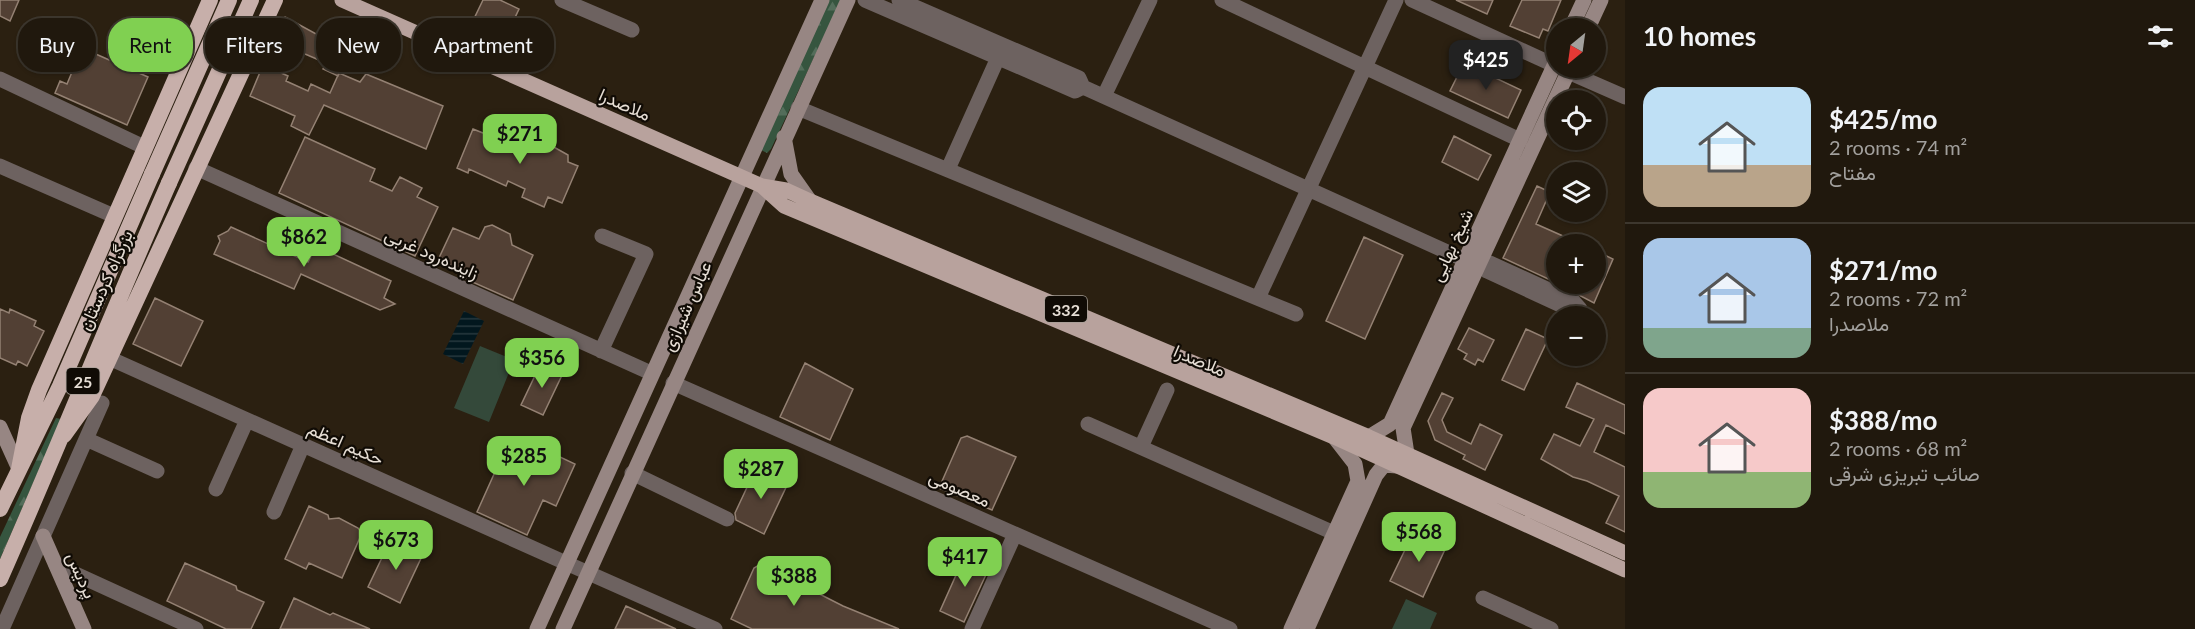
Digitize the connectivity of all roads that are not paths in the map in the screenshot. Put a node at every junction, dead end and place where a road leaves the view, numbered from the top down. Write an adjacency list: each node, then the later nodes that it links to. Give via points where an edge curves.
1 (210, 0): 27 (highway)
2 (229, 0): 66 (highway, بزرگراه کردستان / 25, bridge, via 60,386)
3 (251, 0): 59 (highway, بزرگراه کردستان / 25, bridge, via 104,329)
4 (275, 0): 30 (highway)
5 (342, 0): 40 (main road, ملاصدرا / 332)
6 (562, 0): 19 (street)
7 (822, 0): 35 (main road, عباس شیرازی)
8 (848, 0): 31 (main road, عباس شیرازی)
9 (865, 0): 20 (street)
10 (899, 0): 20 (street)
11 (1150, 0): 28 (street)
12 (1222, 0): 22 (street)
13 (1396, 0): 22 (street)
14 (1412, 0): 21 (street)
15 (1584, 0): 17 (main road)
16 (1601, 0): 18 (main road)
17 (1576, 18)
18 (1593, 18)
19 (632, 30)
20 (1001, 53): 28 (street, via 1078,78 1083,87); 39 (street)
21 (1546, 59)
22 (1365, 67): 33 (street); 42 (street)
23 (1554, 78): 33 (main road, شیخ بهایی)
24 (1556, 78): 46 (main road, شیخ بهایی)
25 (1585, 78): 29 (street)
26 (0, 79): 34 (street)
27 (175, 79): 30 (highway, via 190,73 210,80 221,89); 34 (highway)
28 (1104, 96): 42 (street)
29 (1625, 98)
30 (225, 105): 38 (highway)
31 (798, 108): 32 (main road, عباس شیرازی); 39 (street)
32 (784, 136): 36 (main road, عباس شیرازی); 43 (main road, via 791,174)
33 (1520, 140): 46 (main road, شیخ بهایی)
34 (144, 147): 44 (highway)
35 (752, 151): 36 (main road, via 760,161); 40 (main road, عباس شیرازی)
36 (774, 159): 41 (main road, عباس شیرازی)
37 (0, 166): 44 (street)
38 (196, 168): 49 (street, زاینده‌رود غربی); 50 (highway)
39 (948, 170): 47 (street)
40 (740, 176): 41 (main road, ملاصدرا / 332); 51 (main road, عباس شیرازی)
41 (762, 186): 43 (main road, ملاصدرا / 332, via 786,190); 52 (main road, عباس شیرازی); 60 (main road, ملاصدرا / 332, via 784,206)
42 (1308, 189): 46 (street); 47 (street)
43 (810, 201): 58 (main road, ملاصدرا / 332)
44 (114, 216): 66 (highway, via 39,390)
45 (602, 236): 49 (street, via 646,254)
46 (1475, 262): 46 (street, via 1569,309 1580,309 1573,302 1490,263); 58 (main road, شیخ بهایی, via 1390,424); 64 (main road, شیخ بهایی, via 1403,428)
47 (1258, 298): 48 (street)
48 (1296, 314)
49 (601, 351): 51 (street, زاینده‌رود غربی)
50 (109, 358): 55 (street, حکیم اعظم); 59 (highway, via 92,396)
51 (651, 373): 78 (main road, عباس شیرازی)
52 (673, 383): 69 (main road, عباس شیرازی); 75 (street, معصومی)
53 (1167, 390): 63 (street)
54 (102, 403): 61 (street)
55 (247, 420): 62 (street, حکیم اعظم); 70 (street)
56 (1089, 424): 63 (street)
57 (0, 428): 66 (main road)
58 (1376, 434): 64 (main road, ملاصدرا / 332)
59 (64, 435): 82 (highway, بزرگراه کردستان / 25)
60 (1334, 437): 64 (main road, ملاصدرا / 332); 65 (main road)
61 (86, 439): 67 (street); 76 (street)
62 (303, 445): 72 (street); 78 (street, حکیم اعظم)
63 (1142, 447): 74 (street)
64 (1402, 453): 68 (main road); 77 (main road, ملاصدرا / 332); 80 (main road, ملاصدرا / 332)
65 (1355, 464): 68 (main road); 74 (main road, via 1358,481)
66 (19, 470): 71 (highway, بزرگراه کردستان / 25)
67 (157, 471)
68 (1377, 473): 83 (main road)
69 (633, 474): 73 (street); 81 (main road, عباس شیرازی)
70 (216, 489)
71 (0, 509)
72 (274, 512)
73 (727, 519)
74 (1334, 533): 83 (main road)
75 (1015, 534): 91 (street); 92 (street, معصومی)
76 (43, 536): 79 (main road, پردیس); 85 (street)
77 (1625, 553)
78 (566, 563): 81 (street, حکیم اعظم); 88 (main road, عباس شیرازی)
79 (56, 565): 86 (main road, پردیس); 87 (street)
80 (1625, 570)
81 (588, 572): 89 (main road, عباس شیرازی); 90 (street, حکیم اعظم)
82 (0, 579)
83 (1318, 587): 93 (main road); 94 (main road)
84 (1484, 598): 95 (street)
85 (2, 629)
86 (84, 629)
87 (196, 629)
88 (537, 629)
89 (562, 629)
90 (715, 629)
91 (972, 629)
92 (1230, 629)
93 (1291, 629)
94 (1307, 629)
95 (1551, 629)

